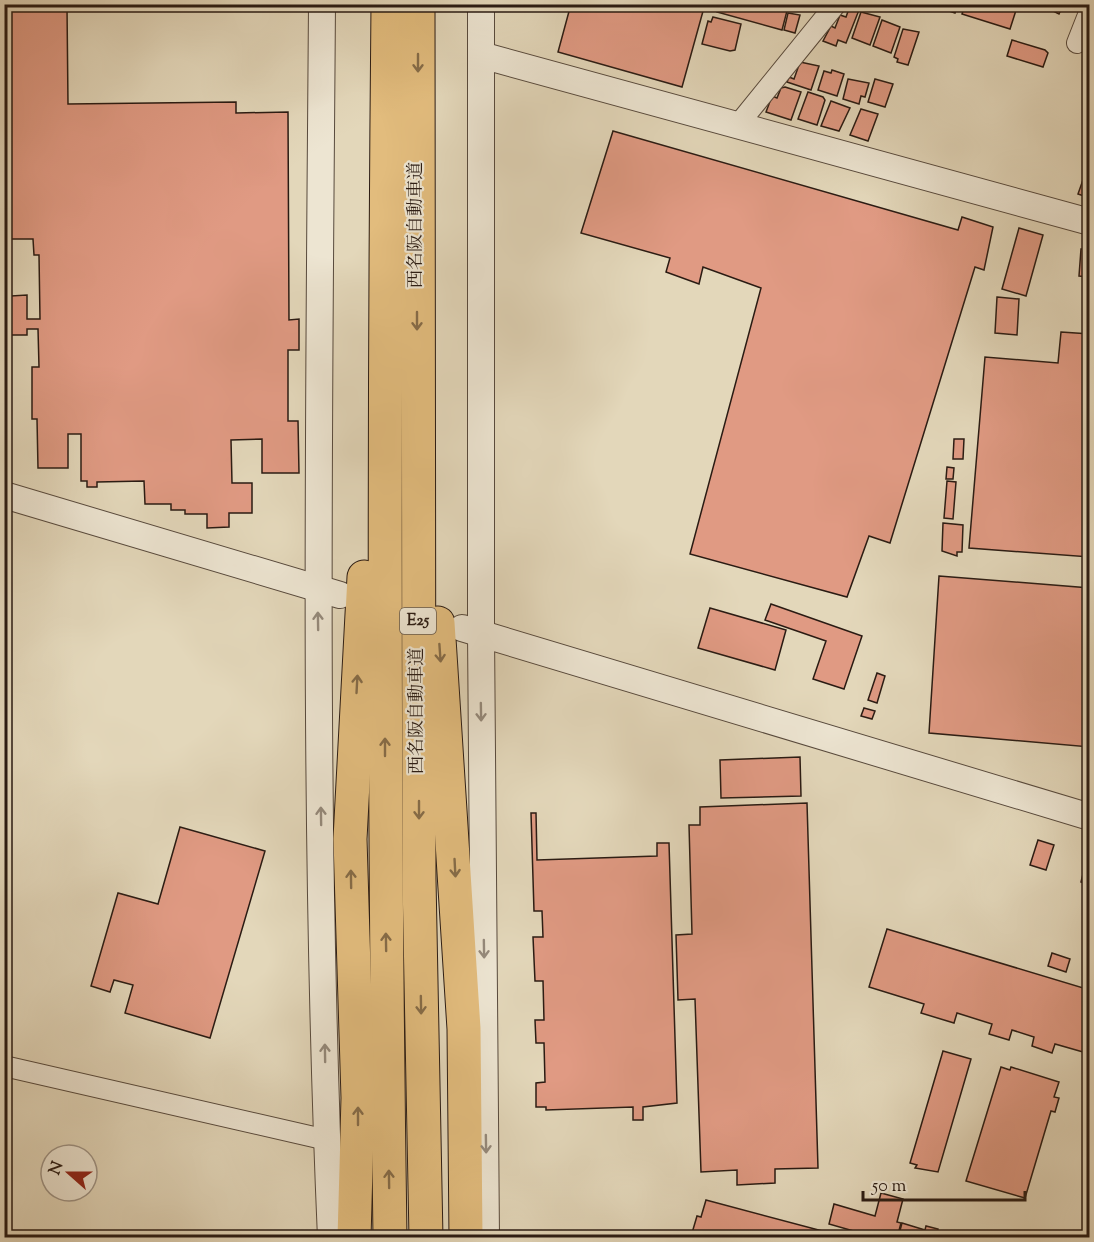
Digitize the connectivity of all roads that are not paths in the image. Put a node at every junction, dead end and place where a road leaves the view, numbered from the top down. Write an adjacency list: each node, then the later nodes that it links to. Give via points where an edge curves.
1 (322, 4): 14 (street)
2 (388, 4): 9 (highway, 西名阪自動車道 / E25)
3 (418, 4): 12 (highway, 西名阪自動車道 / E25, one-way to 12)
4 (481, 4): 8 (street)
5 (836, 4): 10 (street)
6 (1089, 10): 7 (street)
7 (1077, 43)
8 (482, 55): 10 (street); 15 (street)
9 (387, 70): 20 (highway, one-way to 9, via 358,1098 350,839); 21 (highway, 西名阪自動車道 / E25, one-way to 9, via 385,878)
10 (737, 126): 11 (street)
11 (1089, 222)
12 (417, 364): 22 (highway, 西名阪自動車道 / E25, one-way to 22, via 419,879); 23 (highway, one-way to 23, via 457,901 464,1029)
13 (4, 495): 14 (street)
14 (329, 591): 18 (street, one-way to 14)
15 (471, 630): 16 (street); 24 (street, one-way to 24)
16 (1089, 817)
17 (4, 1066): 18 (street)
18 (327, 1140): 19 (street)
19 (331, 1238)
20 (354, 1238)
21 (390, 1238)
22 (426, 1238)
23 (466, 1238)
24 (486, 1238)

